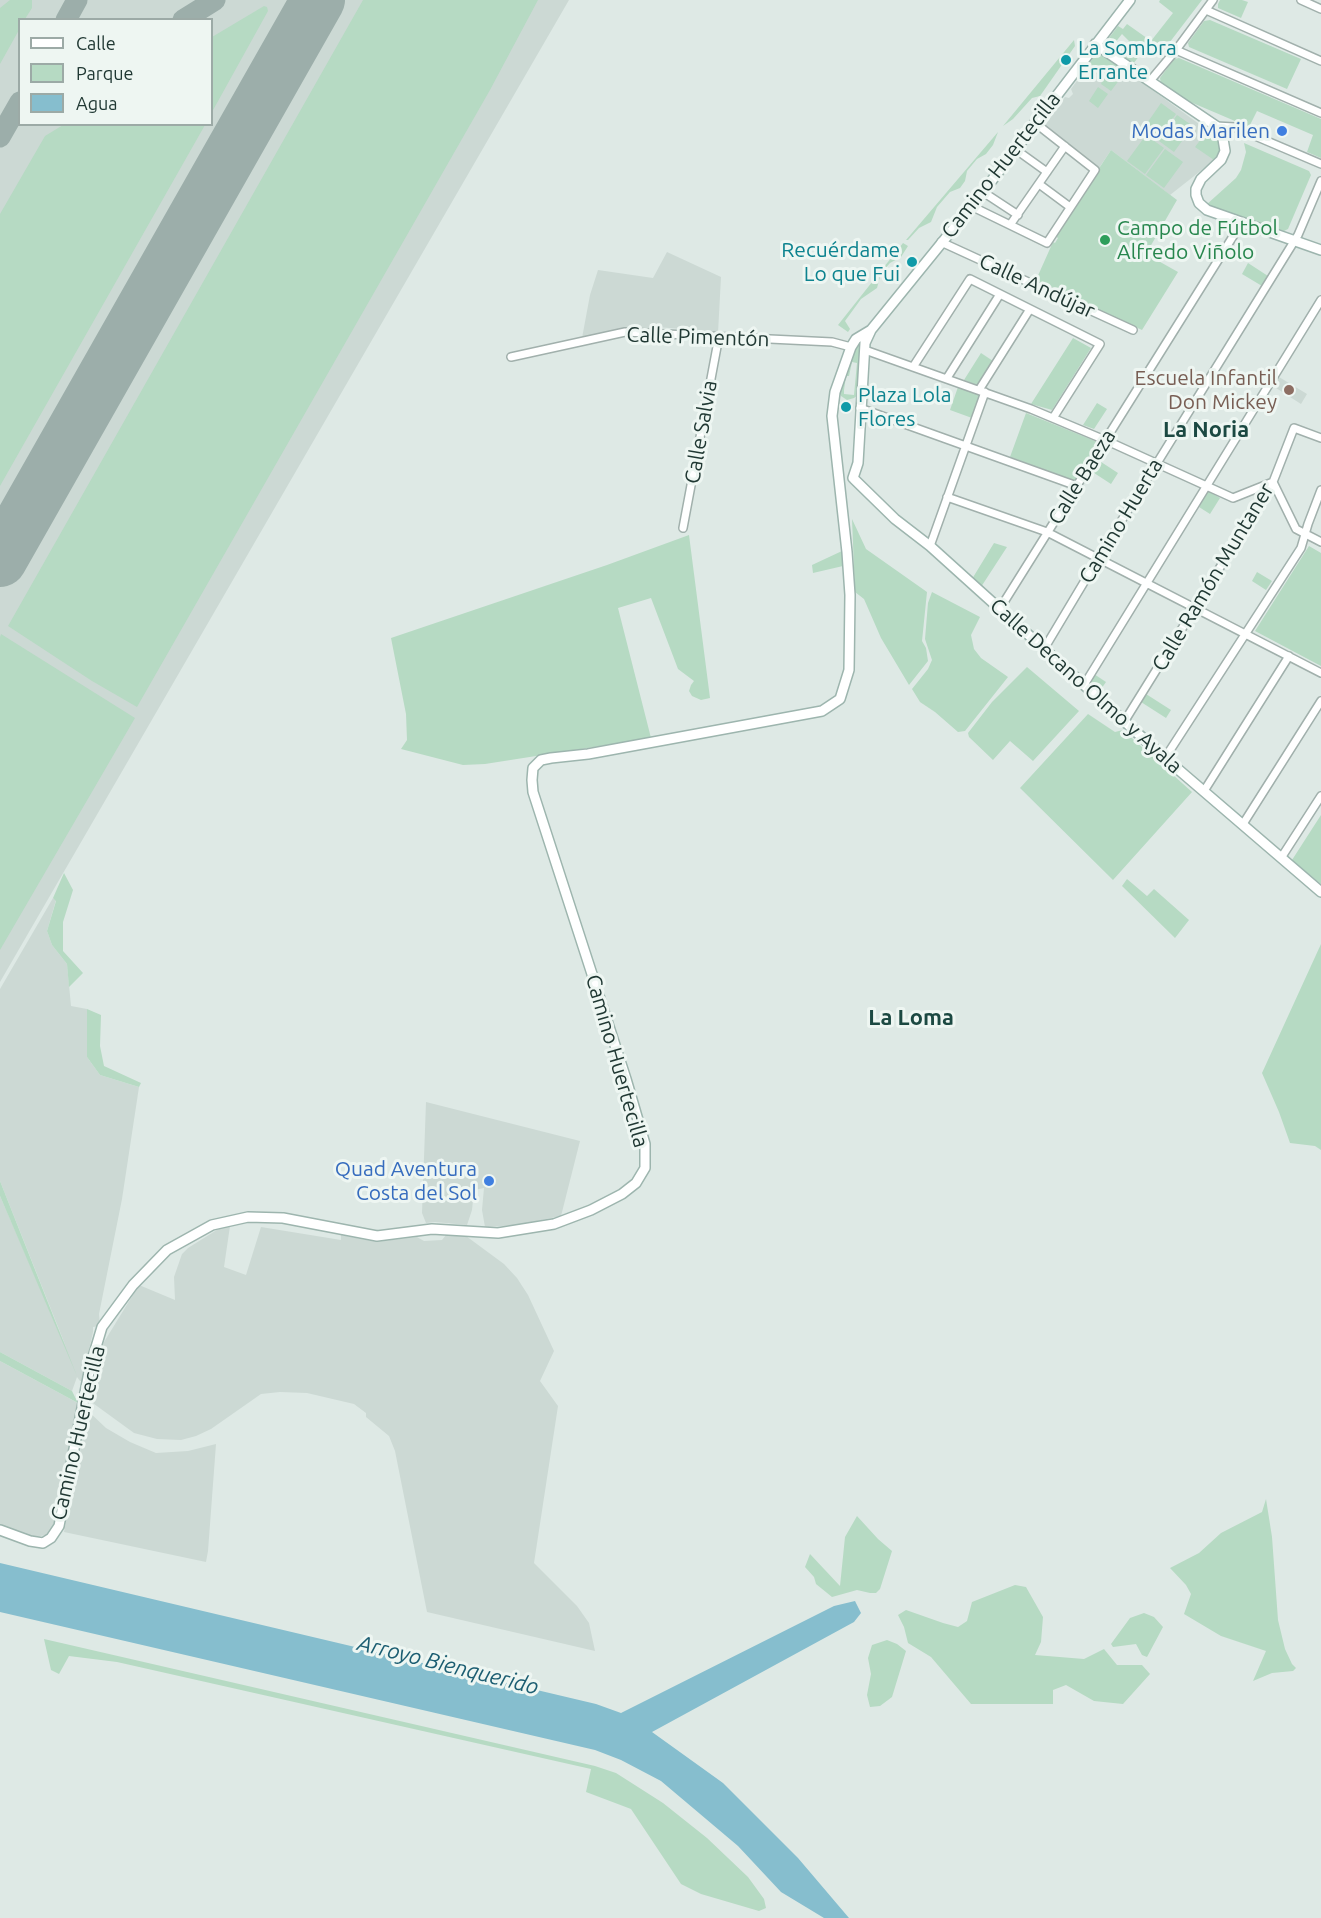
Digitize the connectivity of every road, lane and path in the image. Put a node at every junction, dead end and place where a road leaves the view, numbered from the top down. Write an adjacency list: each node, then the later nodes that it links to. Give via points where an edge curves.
1 (1130, 0): 6 (street, Camino Huertecilla)
2 (1213, 0): 5 (street)
3 (1301, 0): 4 (street)
4 (1321, 9)
5 (1206, 10): 7 (street); 8 (street)
6 (1095, 44): 9 (street); 11 (street, Camino Huertecilla)
7 (1176, 50): 9 (street); 10 (street)
8 (1321, 61)
9 (1150, 81): 12 (street)
10 (1321, 113)
11 (1034, 122): 13 (street); 14 (street, Camino Huertecilla)
12 (1216, 126): 15 (street, via 1234,127); 24 (street, via 1222,133 1225,151 1201,179 1196,195 1207,210)
13 (1065, 146): 16 (street); 22 (street, via 1095,170)
14 (1015, 149): 16 (street); 19 (street, Camino Huertecilla)
15 (1321, 164)
16 (1047, 172): 18 (street)
17 (1321, 181): 20 (street, Camino Huerta)
18 (1039, 184): 22 (street); 23 (street)
19 (983, 192): 21 (street, Camino Huertecilla); 23 (street)
20 (1318, 197): 26 (street, Camino Huerta)
21 (971, 206): 25 (street); 27 (street, Camino Huertecilla)
22 (1070, 207): 25 (street, via 1047,243)
23 (1018, 215): 25 (street)
24 (1242, 222): 26 (street); 44 (street, Calle Baeza)
25 (1010, 225)
26 (1294, 241): 28 (street); 46 (street, Camino Huerta)
27 (941, 242): 32 (street, Camino Huertecilla); 33 (street, Calle Andújar)
28 (1321, 250)
29 (1000, 294): 31 (street); 38 (street, via 970,279); 39 (street)
30 (1321, 300): 51 (street)
31 (1030, 309): 40 (street); 42 (street, via 1100,344)
32 (871, 330): 35 (street); 36 (street)
33 (1133, 330)
34 (719, 336): 35 (street, Calle Pimentón, via 832,342); 37 (street, Calle Pimentón, via 625,332); 54 (street, Calle Salvia)
35 (851, 347): 47 (street, via 835,392 832,416)
36 (865, 350): 38 (street); 41 (street)
37 (511, 357)
38 (913, 367): 39 (street)
39 (947, 378): 40 (street)
40 (982, 391): 42 (street); 45 (street)
41 (860, 408): 45 (street); 48 (street, via 858,464)
42 (1053, 418): 44 (street)
43 (1320, 436): 49 (street, Calle Ramón Muntaner, via 1294,428)
44 (1105, 440): 46 (street); 50 (street, Calle Baeza)
45 (967, 446): 50 (street); 53 (street)
46 (1156, 463): 51 (street); 59 (street, Camino Huerta)
47 (839, 478): 48 (street); 76 (street, Camino Huertecilla, via 849,595 849,670 840,699 822,711 551,758 541,760 533,768 533,792 645,1144 645,1168 636,1183 591,1210 554,1224 498,1233 432,1229 377,1236 283,1218 248,1217 212,1224 167,1250 133,1285 102,1327 90,1367 59,1526 51,1538 43,1543 30,1541)
48 (853, 478): 58 (street, Calle Decano Olmo y Ayala)
49 (1273, 482): 51 (street, via 1233,498); 56 (street, via 1296,529); 61 (street, Calle Ramón Muntaner)
50 (1077, 486): 55 (street, Calle Baeza)
51 (1207, 486): 60 (street)
52 (1321, 490): 56 (street)
53 (947, 497): 55 (street); 58 (street)
54 (683, 528)
55 (1047, 532): 59 (street); 62 (street, Calle Baeza)
56 (1305, 533): 57 (street); 63 (street, via 1301,548)
57 (1321, 542)
58 (930, 546): 62 (street, Calle Decano Olmo y Ayala)
59 (1099, 557): 60 (street); 64 (street, Camino Huerta)
60 (1147, 583): 61 (street); 67 (street)
61 (1195, 608): 63 (street); 69 (street, Calle Ramón Muntaner)
62 (999, 610): 64 (street, Calle Decano Olmo y Ayala)
63 (1244, 633): 65 (street); 70 (street)
64 (1044, 650): 67 (street, Calle Decano Olmo y Ayala)
65 (1289, 656): 66 (street); 71 (street)
66 (1321, 672)
67 (1083, 685): 69 (street, Calle Decano Olmo y Ayala)
68 (1321, 701): 73 (street)
69 (1124, 722): 70 (street, Calle Decano Olmo y Ayala)
70 (1165, 758): 71 (street, Calle Decano Olmo y Ayala)
71 (1204, 791): 73 (street, Calle Decano Olmo y Ayala)
72 (1321, 796): 74 (street)
73 (1243, 824): 74 (street, Calle Decano Olmo y Ayala)
74 (1281, 858): 75 (street, Calle Decano Olmo y Ayala)
75 (1321, 892)
76 (0, 1530)

